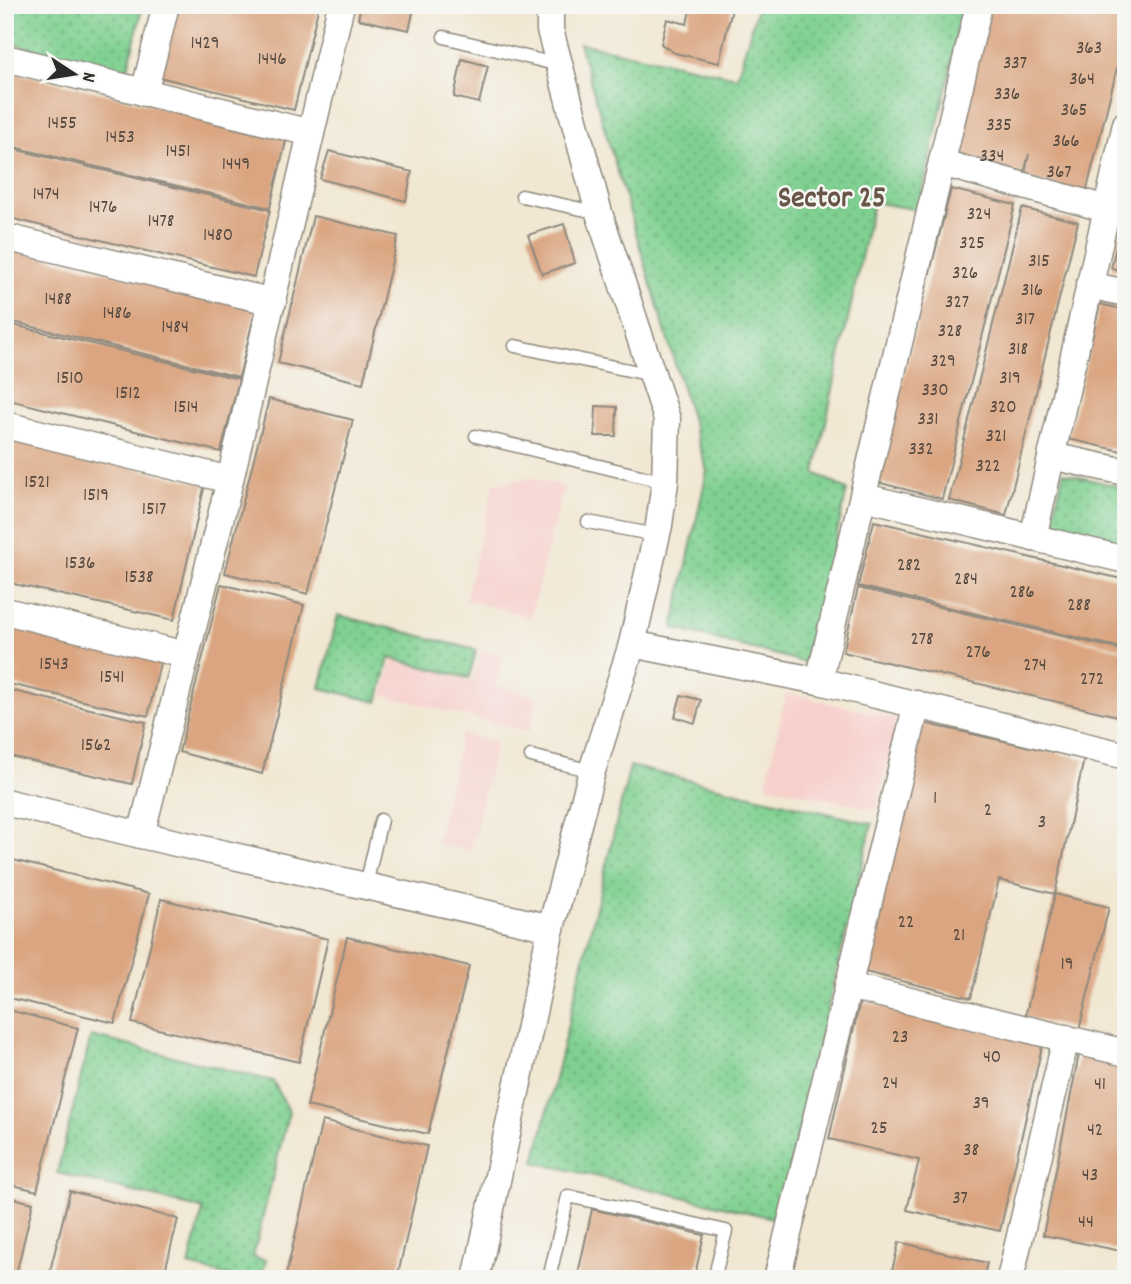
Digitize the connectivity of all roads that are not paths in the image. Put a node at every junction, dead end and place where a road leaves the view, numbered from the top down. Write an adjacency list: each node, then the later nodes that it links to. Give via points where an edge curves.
1 (166, 5): 8 (street)
2 (341, 5): 10 (street)
3 (550, 5): 7 (street, via 550,30)
4 (979, 5): 11 (street)
5 (444, 37): 7 (lane)
6 (5, 58): 8 (street)
7 (561, 66): 14 (street)
8 (144, 93): 10 (street)
9 (1126, 124): 13 (street)
10 (311, 133): 18 (street)
11 (942, 163): 13 (street); 27 (street)
12 (522, 196): 14 (lane)
13 (1107, 209): 16 (street)
14 (599, 213): 20 (street)
15 (5, 237): 18 (street)
16 (1089, 285): 17 (street); 23 (street)
17 (1126, 293)
18 (273, 302): 25 (street)
19 (515, 346): 20 (lane)
20 (652, 375): 26 (street, via 667,419)
21 (5, 425): 25 (street)
22 (476, 436): 26 (lane)
23 (1051, 456): 24 (street); 30 (street)
24 (1126, 472)
25 (230, 480): 34 (street)
26 (665, 482): 29 (street)
27 (864, 497): 30 (street); 35 (street)
28 (588, 522): 29 (lane)
29 (656, 535): 33 (street)
30 (1033, 538): 31 (street)
31 (1126, 560)
32 (5, 611): 34 (street)
33 (632, 644): 35 (street); 39 (street)
34 (186, 655): 42 (street)
35 (819, 681): 36 (street)
36 (917, 704): 38 (street); 45 (street)
37 (531, 756): 39 (lane)
38 (1126, 756)
39 (592, 771): 44 (street)
40 (5, 802): 42 (street)
41 (381, 820): 43 (lane)
42 (141, 835): 43 (street)
43 (366, 886): 44 (street)
44 (551, 928): 48 (street)
45 (848, 986): 46 (street); 51 (street)
46 (1066, 1038): 47 (street); 52 (street)
47 (1126, 1053)
48 (476, 1279)
49 (549, 1279): 50 (lane, via 568,1196 726,1231)
50 (714, 1279)
51 (777, 1279)
52 (1010, 1279)

